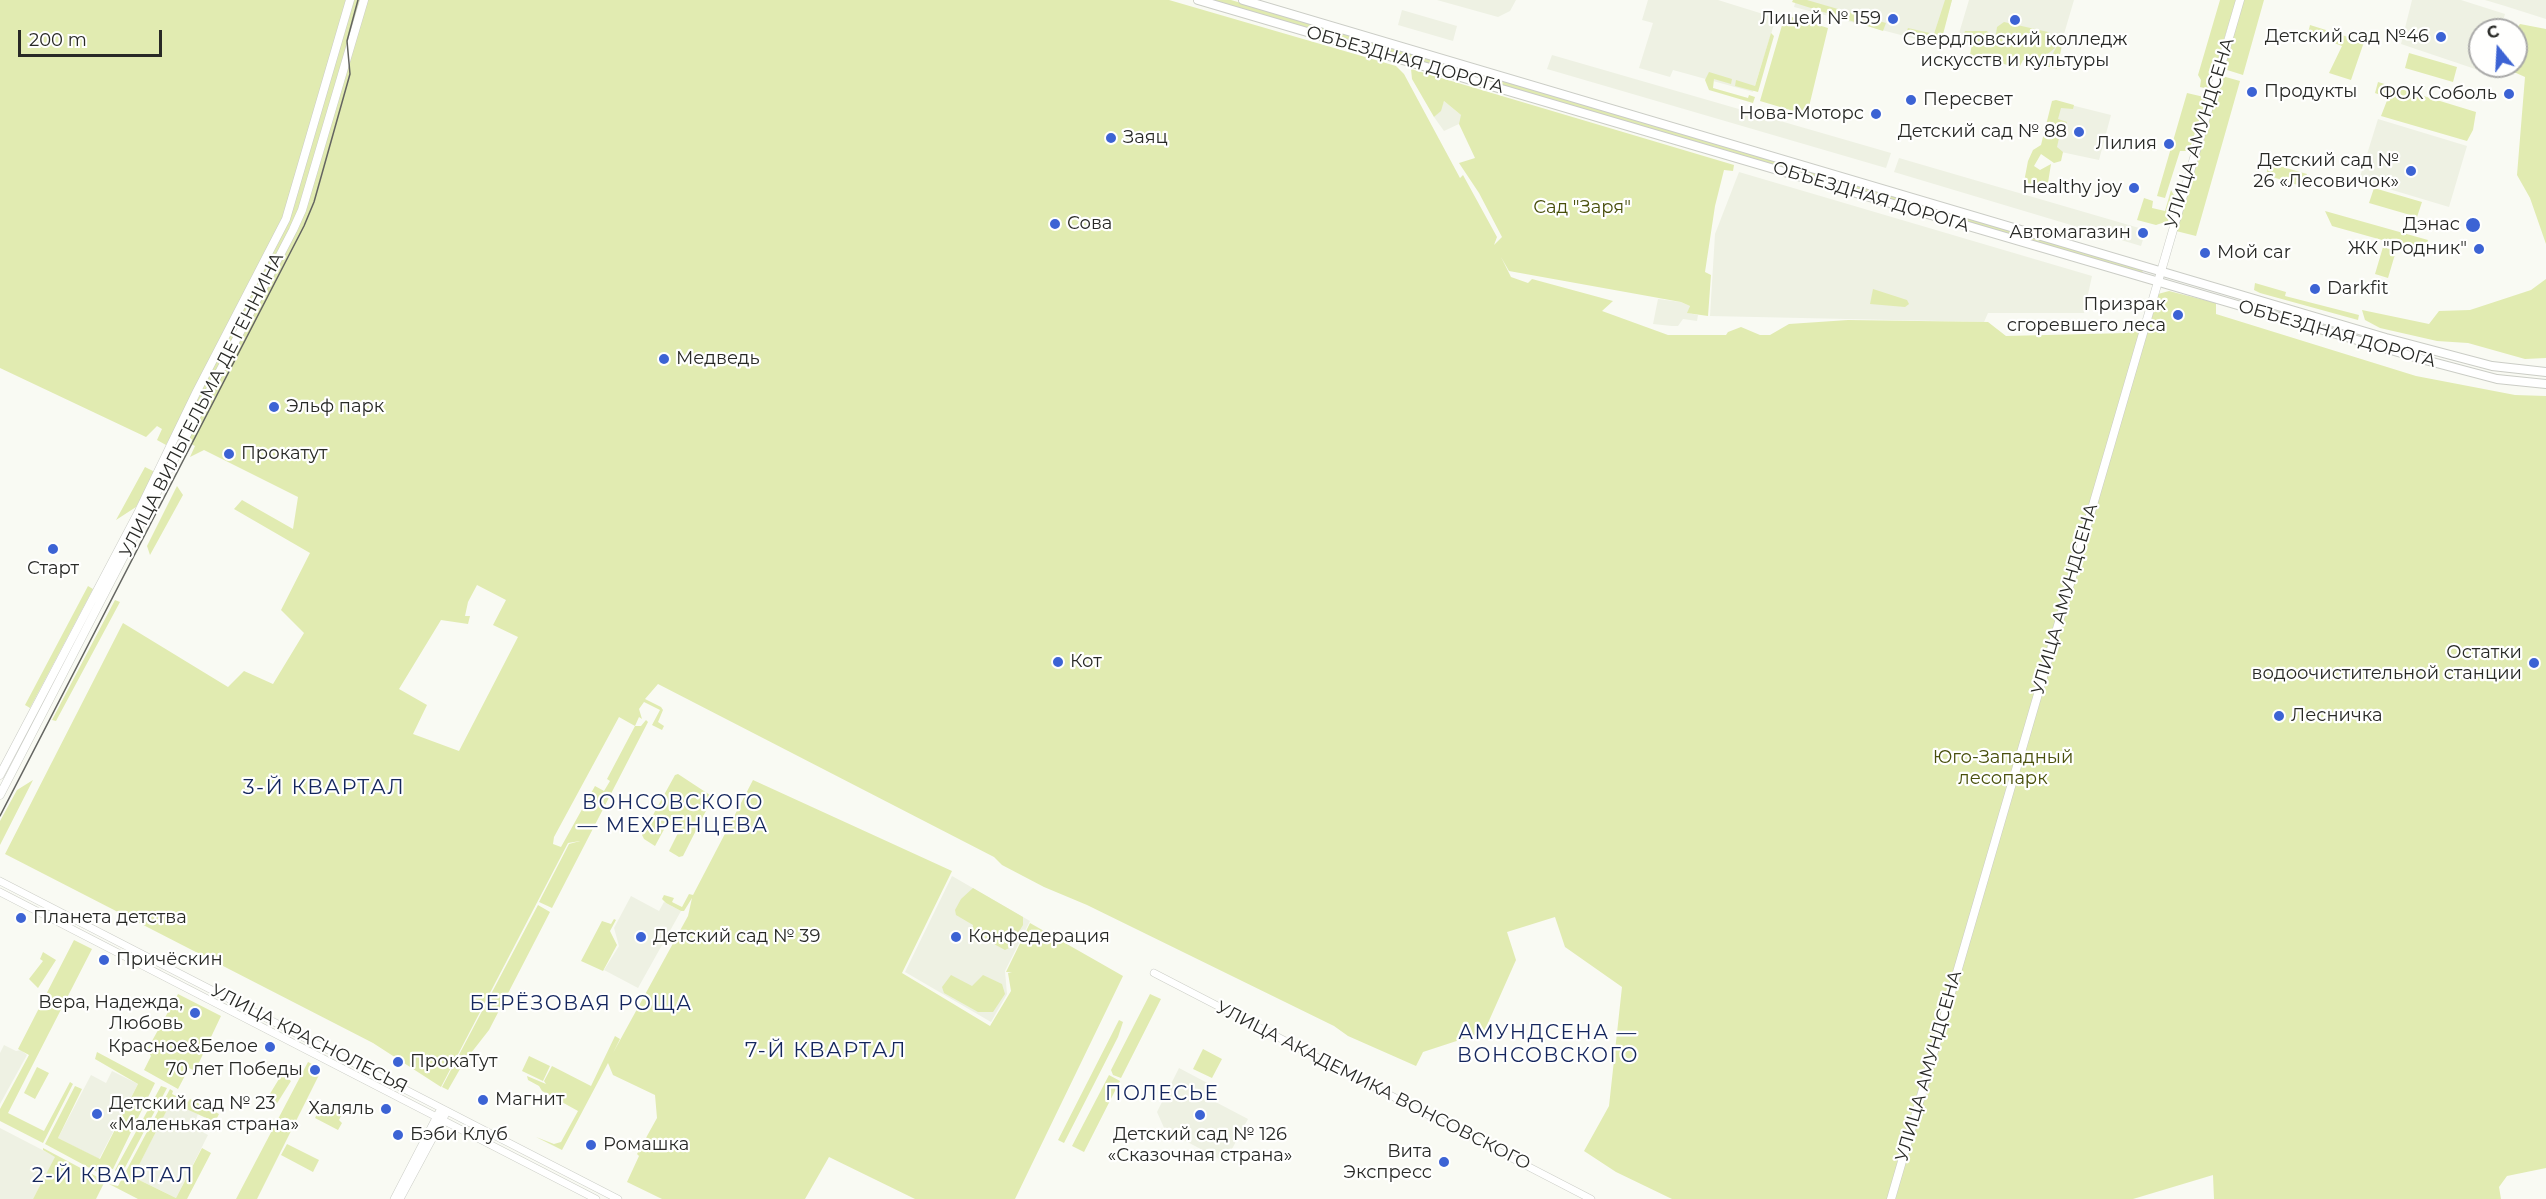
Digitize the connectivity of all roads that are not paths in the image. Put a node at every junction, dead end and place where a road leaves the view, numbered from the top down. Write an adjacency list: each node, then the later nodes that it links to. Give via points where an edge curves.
1 (364, 0): 11 (main road, УЛИЦА ВИЛЬГЕЛЬМА ДЕ ГЕННИНА, via 293,230)
2 (1198, 0): 7 (main road, ОБЪЕЗДНАЯ ДОРОГА)
3 (1243, 0): 6 (main road, ОБЪЕЗДНАЯ ДОРОГА)
4 (2240, 0): 6 (main road, УЛИЦА АМУНДСЕНА)
5 (349, 2): 10 (main road, УЛИЦА ВИЛЬГЕЛЬМА ДЕ ГЕННИНА, via 286,219)
6 (2160, 270): 7 (main road, УЛИЦА АМУНДСЕНА); 8 (main road, ОБЪЕЗДНАЯ ДОРОГА, via 2427,350 2492,366)
7 (2157, 283): 9 (main road, ОБЪЕЗДНАЯ ДОРОГА, via 2470,372); 22 (main road, УЛИЦА АМУНДСЕНА)
8 (2546, 372)
9 (2546, 384)
10 (0, 775)
11 (0, 795)
12 (0, 881): 15 (street, УЛИЦА КРАСНОЛЕСЬЯ)
13 (0, 892): 16 (street, УЛИЦА КРАСНОЛЕСЬЯ)
14 (1154, 973): 21 (street, УЛИЦА АКАДЕМИКА ВОНСОВСКОГО)
15 (446, 1109): 16 (street); 20 (street, УЛИЦА КРАСНОЛЕСЬЯ)
16 (440, 1117): 17 (street); 18 (street); 19 (street, УЛИЦА КРАСНОЛЕСЬЯ)
17 (394, 1199)
18 (400, 1199)
19 (596, 1199)
20 (618, 1199)
21 (1591, 1199)
22 (1891, 1199)

